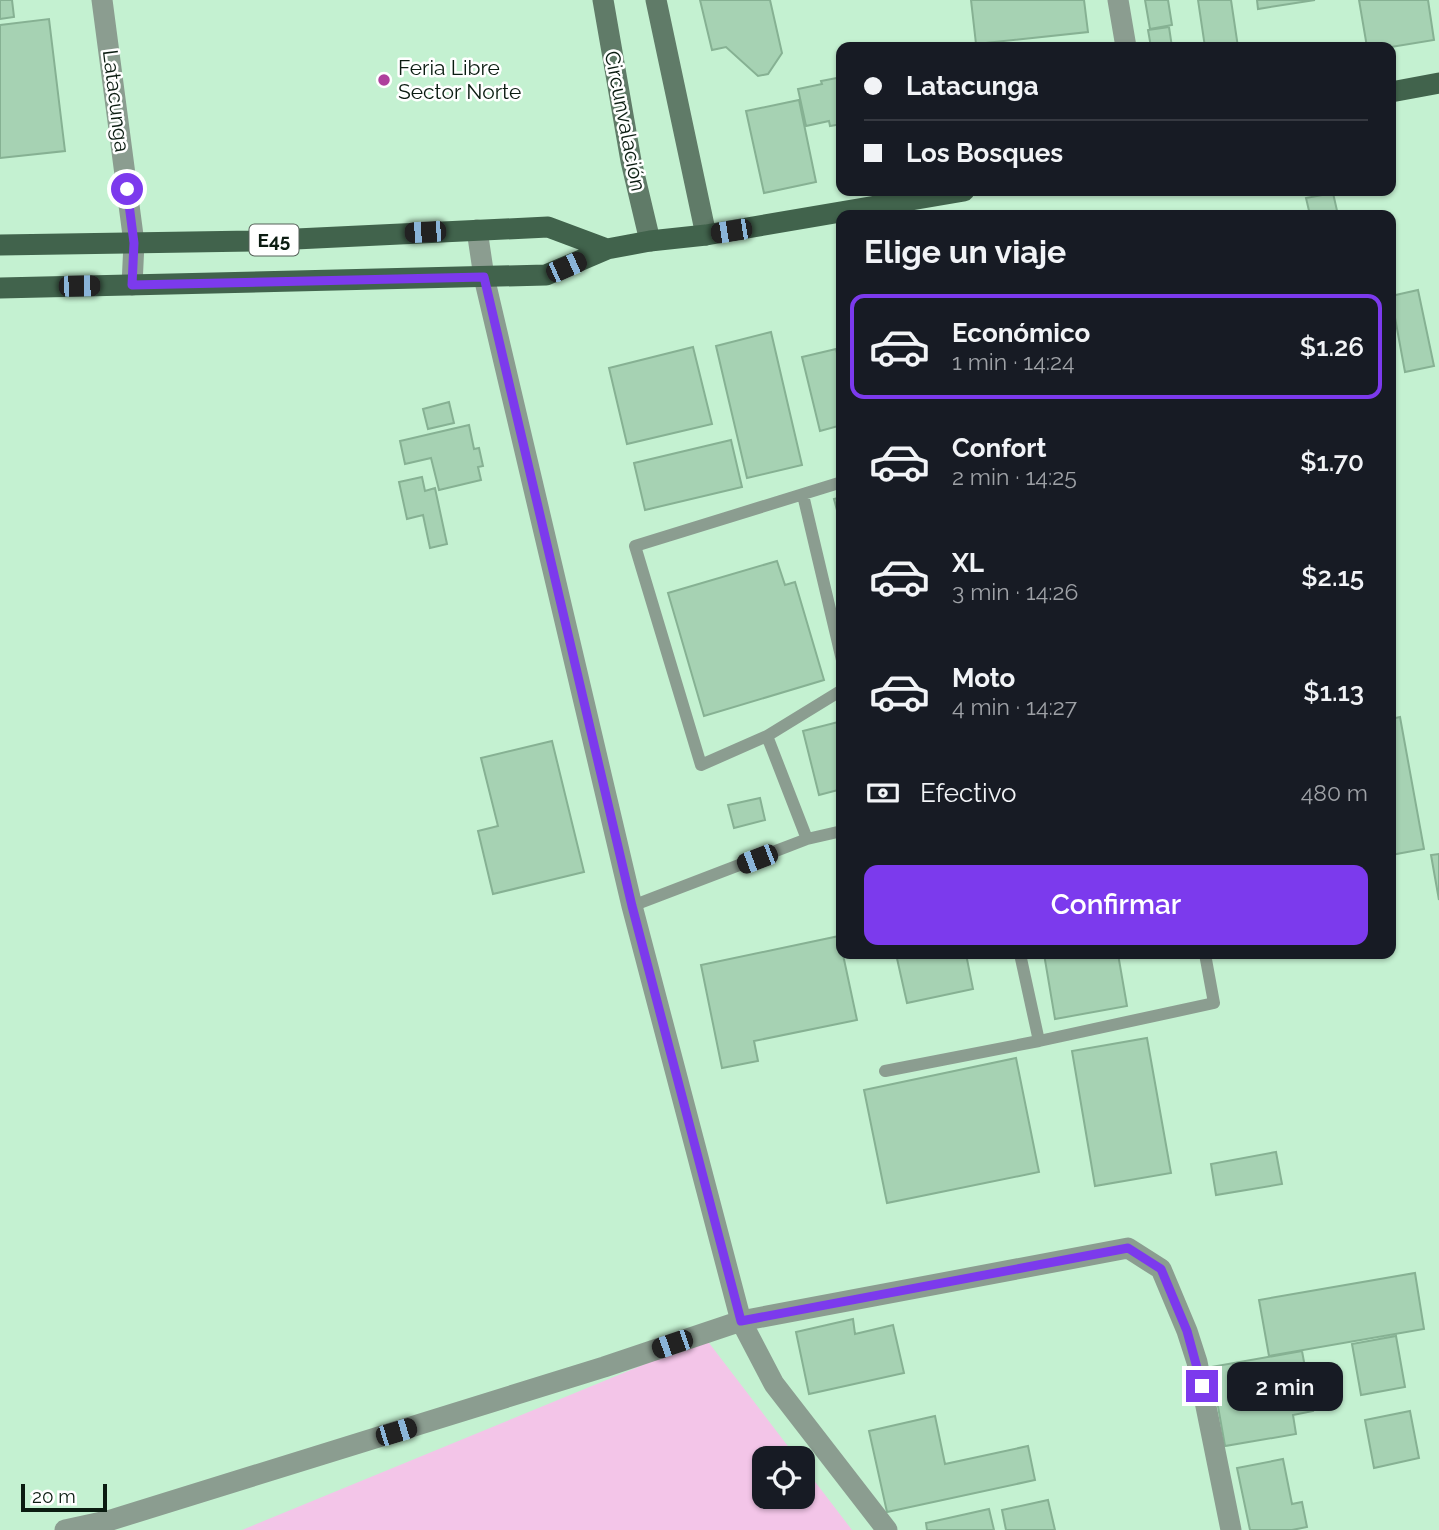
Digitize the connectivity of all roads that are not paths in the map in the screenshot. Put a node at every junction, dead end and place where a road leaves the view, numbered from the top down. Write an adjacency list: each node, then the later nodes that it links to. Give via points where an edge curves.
1 (102, 0): 14 (street, Latacunga)
2 (603, 0): 13 (main road, Circunvalación)
3 (656, 0): 12 (main road)
4 (1118, 0): 5 (street)
5 (1125, 42)
6 (1439, 83): 7 (main road)
7 (1396, 91)
8 (935, 196): 9 (main road, E45)
9 (853, 210)
10 (836, 213): 12 (main road, E45)
11 (477, 230): 14 (main road, E45); 16 (main road, E45, via 548,227); 17 (street)
12 (706, 235): 13 (main road, E45)
13 (650, 241): 16 (main road, E45)
14 (134, 243): 15 (main road, E45); 18 (street, Latacunga)
15 (0, 245)
16 (607, 249): 17 (main road, E45, via 546,275)
17 (484, 277): 18 (main road, E45); 27 (street)
18 (132, 285): 19 (main road, E45)
19 (0, 288)
20 (836, 484): 21 (lane)
21 (803, 495): 22 (lane); 24 (lane, via 635,546 701,765)
22 (836, 635)
23 (836, 694): 24 (lane)
24 (767, 736): 26 (lane)
25 (836, 832): 26 (lane)
26 (807, 839): 27 (lane)
27 (632, 906): 32 (street)
28 (1021, 959): 30 (lane)
29 (1206, 959): 30 (lane, via 1214,1003)
30 (1039, 1041): 31 (lane)
31 (885, 1071)
32 (741, 1321): 33 (street, via 111,1520); 34 (street, via 774,1384); 35 (street, via 1128,1248 1161,1269 1187,1331)
33 (65, 1530)
34 (887, 1530)
35 (1231, 1530)

